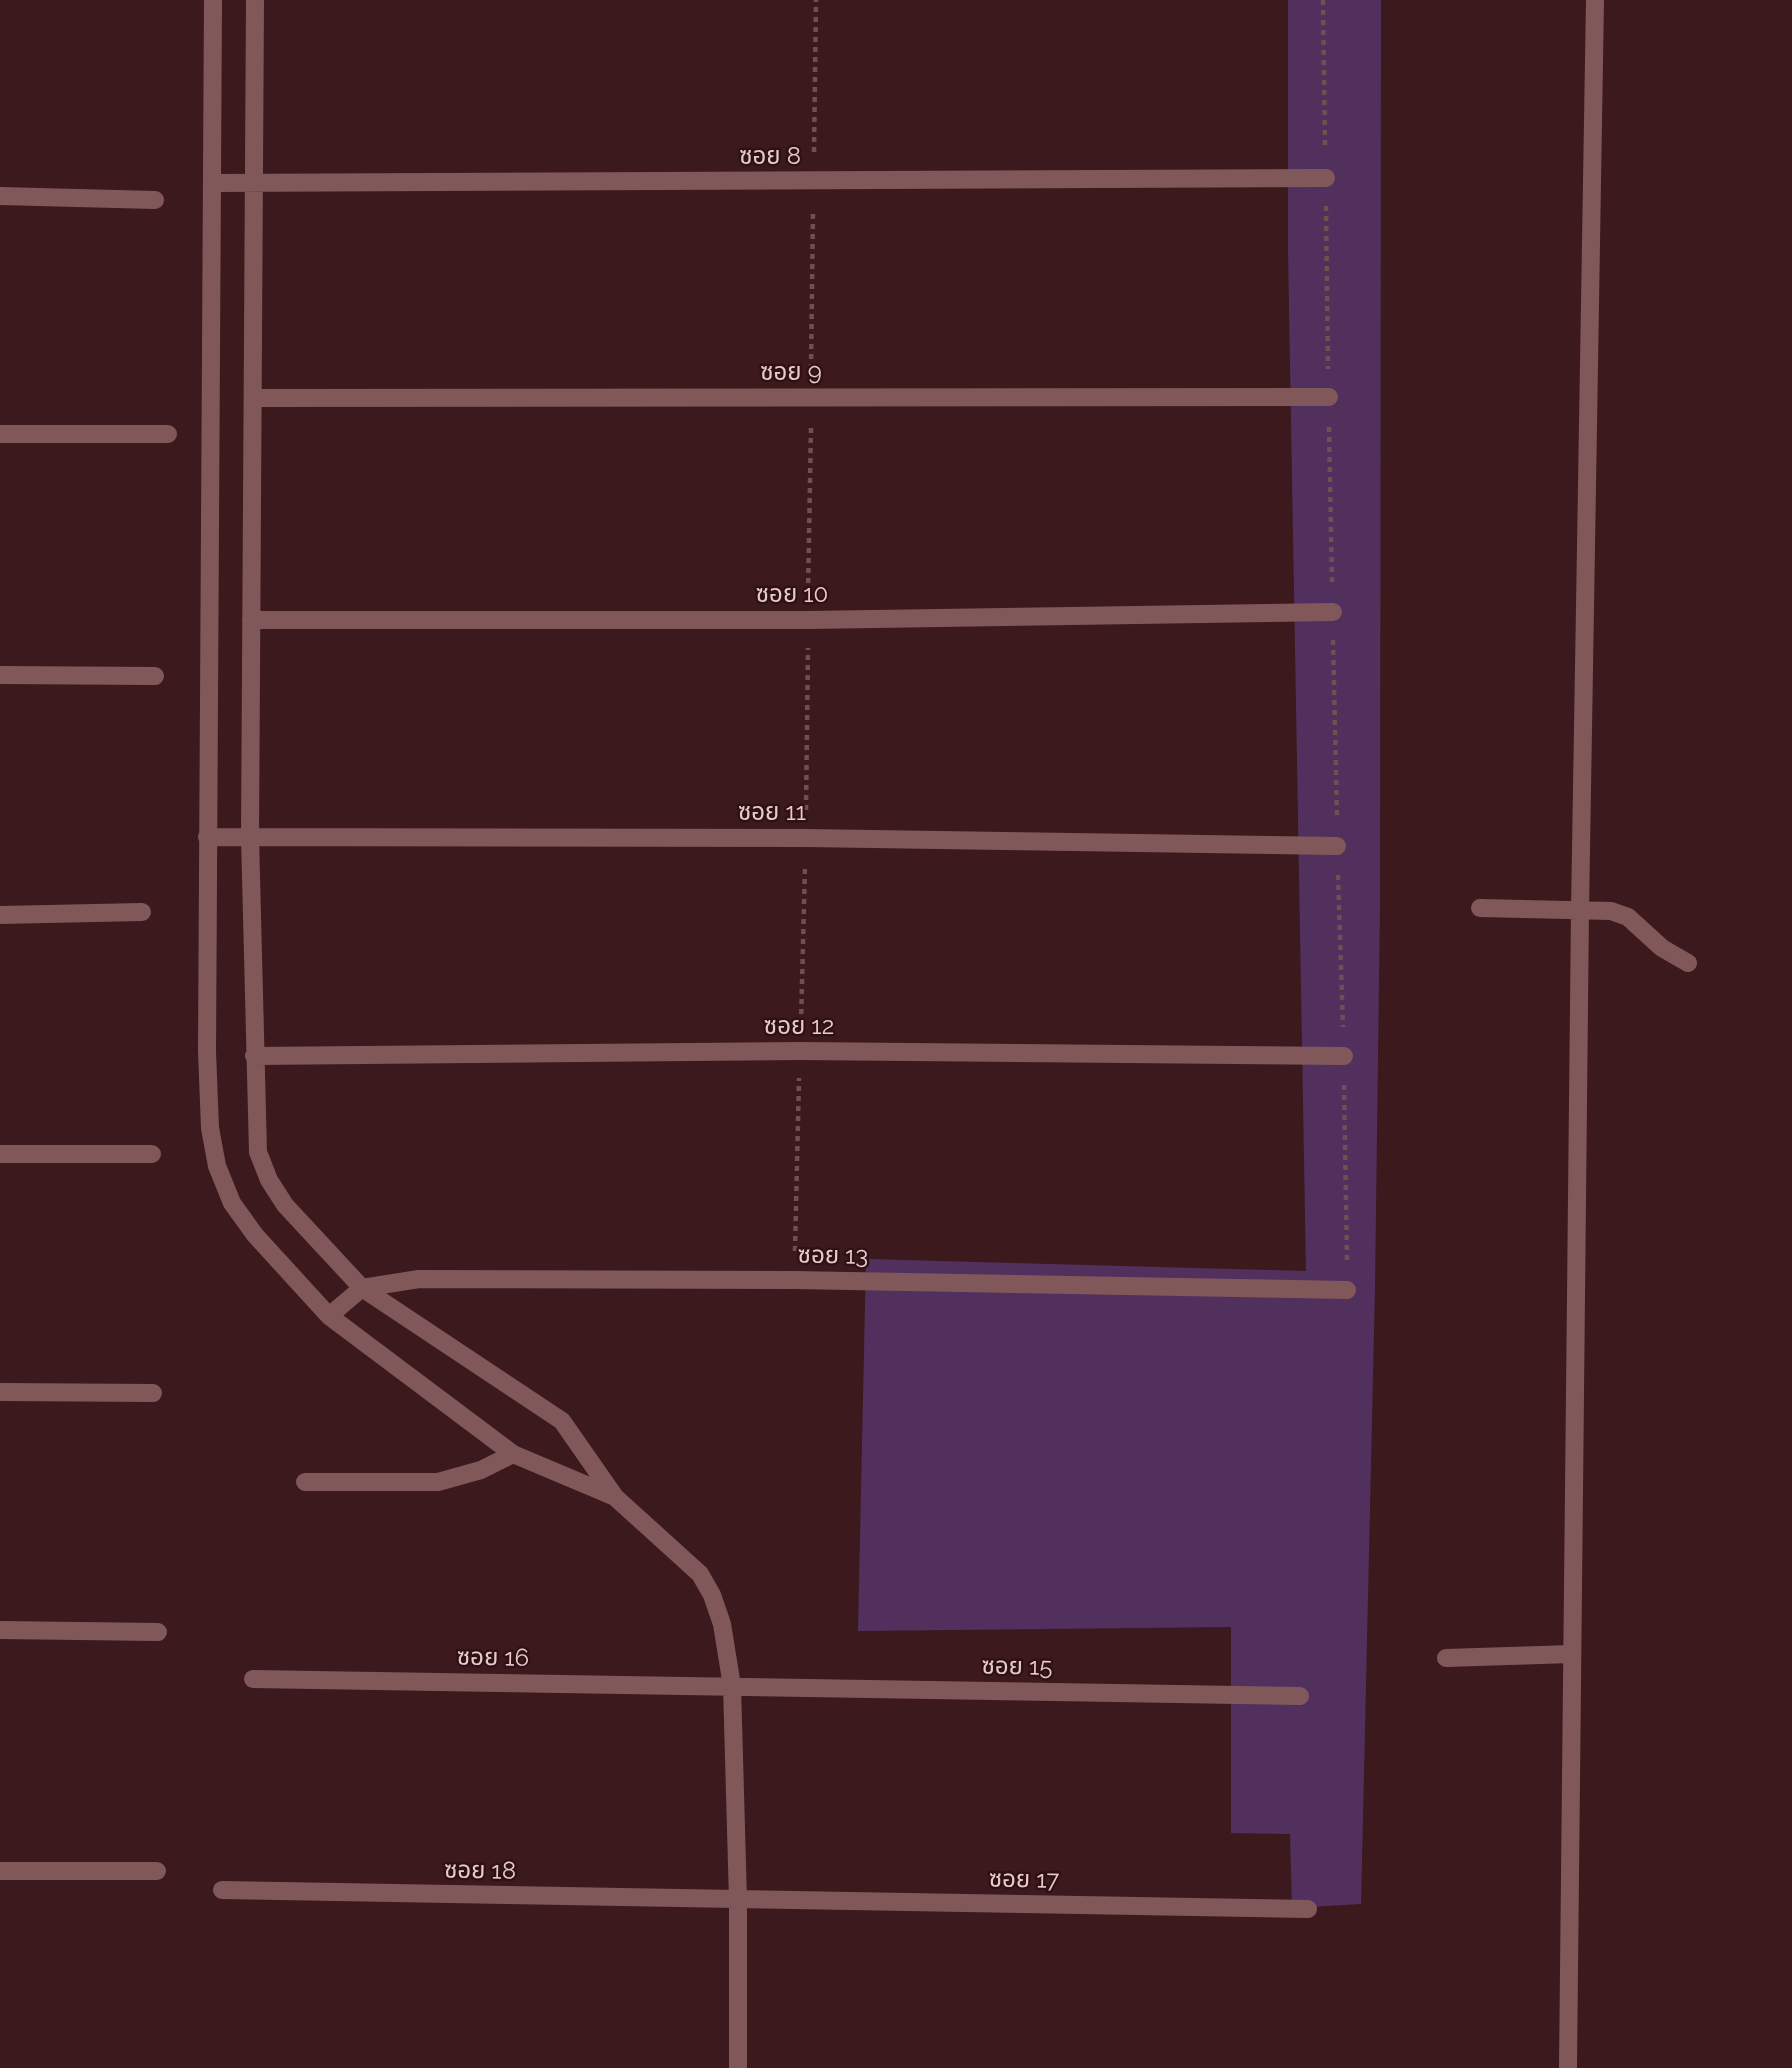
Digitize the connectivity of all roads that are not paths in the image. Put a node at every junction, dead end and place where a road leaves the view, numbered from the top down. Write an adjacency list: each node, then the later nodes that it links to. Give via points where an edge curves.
1 (213, 0): 6 (street)
2 (255, 0): 5 (street)
3 (1595, 0): 21 (street)
4 (1325, 178): 5 (street, ซอย 8)
5 (254, 182): 6 (street, ซอย 8); 10 (street)
6 (214, 183): 17 (street)
7 (0, 196): 8 (street)
8 (155, 200)
9 (1329, 397): 10 (street, ซอย 9)
10 (254, 398): 14 (street)
11 (0, 434): 12 (street)
12 (167, 434)
13 (1333, 612): 14 (street, ซอย 10, via 808,620)
14 (251, 620): 18 (street)
15 (0, 675): 16 (street)
16 (155, 676)
17 (207, 837): 18 (street, ซอย 11); 31 (street, via 208,1077 210,1128 218,1166 232,1203 255,1235)
18 (250, 837): 19 (street, ซอย 11, via 806,838); 25 (street)
19 (1337, 846)
20 (1480, 908): 21 (street)
21 (1580, 910): 24 (street, via 1628,917 1662,948); 39 (street)
22 (142, 912): 23 (street)
23 (0, 915)
24 (1688, 963)
25 (254, 1056): 26 (street, ซอย 12, via 814,1051); 29 (street, via 258,1152 269,1180 285,1205)
26 (1344, 1056)
27 (0, 1154): 28 (street)
28 (152, 1154)
29 (362, 1288): 30 (street, ซอย 13, via 447,1279); 31 (street); 36 (street, via 562,1421)
30 (1347, 1290)
31 (329, 1316): 34 (street)
32 (0, 1392): 33 (street)
33 (153, 1393)
34 (513, 1454): 35 (street, via 481,1470 438,1482); 36 (street)
35 (305, 1482)
36 (615, 1497): 42 (street, via 700,1574 722,1624)
37 (0, 1630): 38 (street)
38 (158, 1632)
39 (1572, 1654): 40 (street); 50 (street)
40 (1446, 1658)
41 (253, 1679): 42 (street, ซอย 16)
42 (732, 1686): 43 (street, ซอย 15); 47 (street)
43 (1300, 1696)
44 (0, 1871): 45 (street)
45 (157, 1871)
46 (222, 1890): 47 (street, ซอย 18)
47 (738, 1900): 48 (street, ซอย 17); 49 (street)
48 (1308, 1909)
49 (738, 2068)
50 (1568, 2068)

